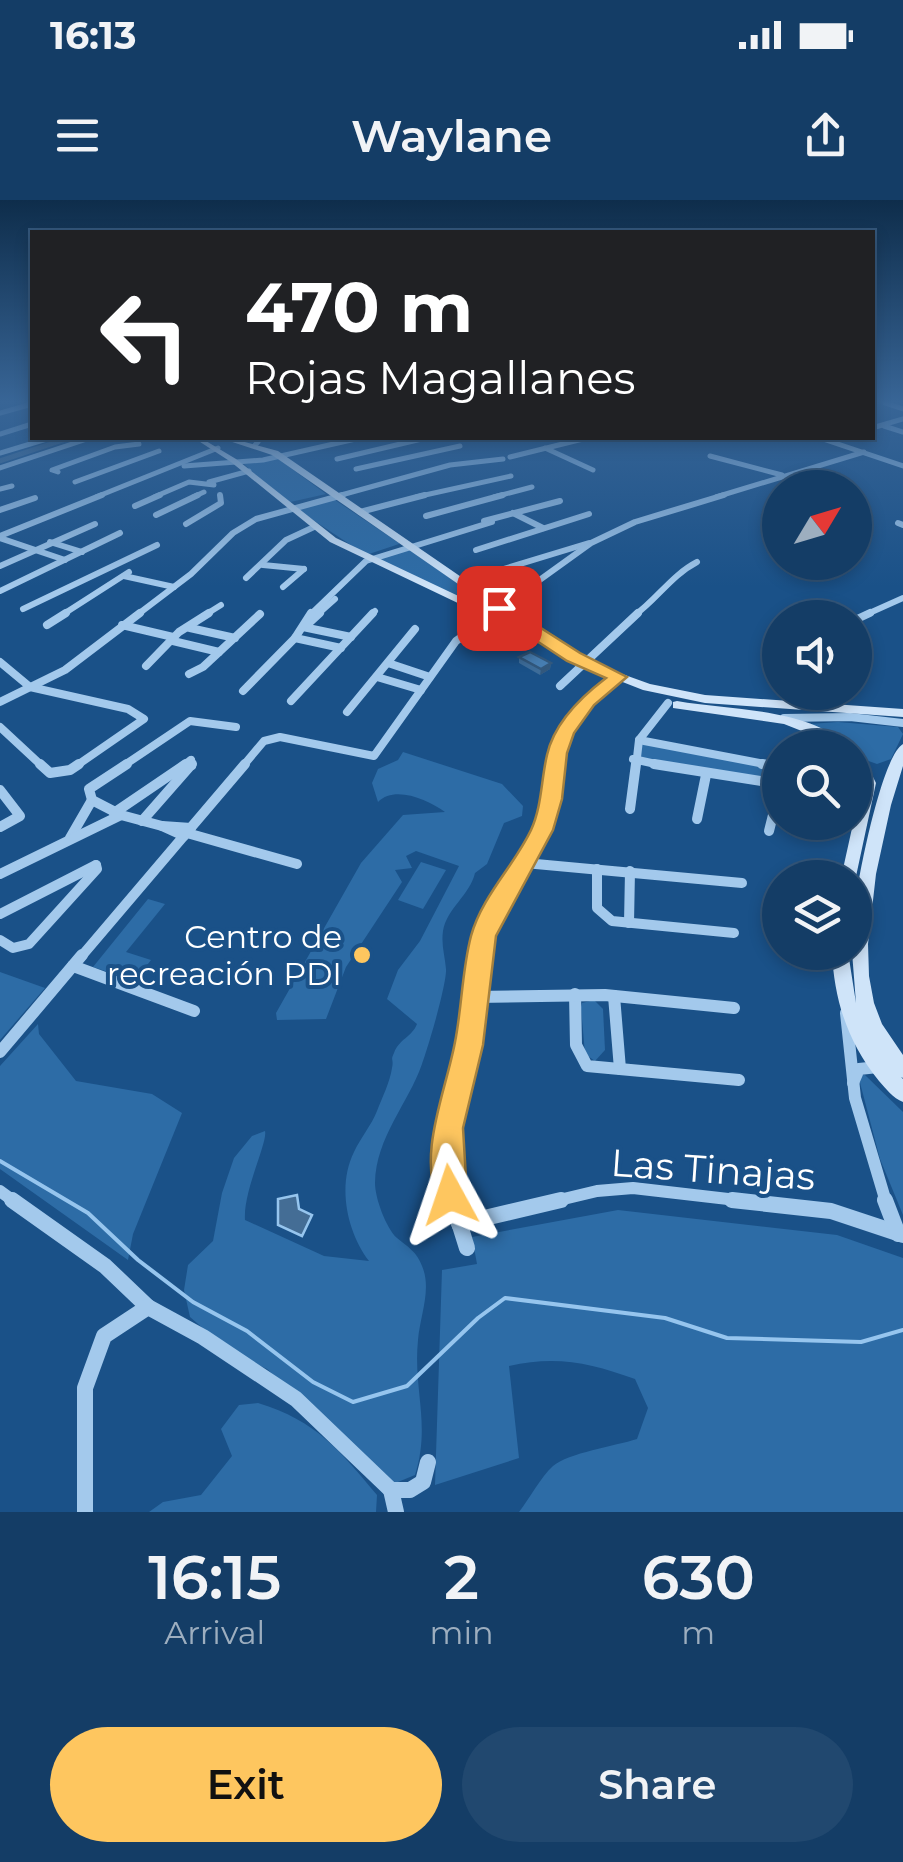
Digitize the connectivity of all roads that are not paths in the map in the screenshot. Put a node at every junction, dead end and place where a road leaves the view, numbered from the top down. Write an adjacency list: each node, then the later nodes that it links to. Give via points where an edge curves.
1 (68, 464): 18 (street, via 52,470)
2 (91, 464): 15 (street)
3 (125, 464): 15 (street); 20 (street)
4 (177, 464): 13 (street)
5 (196, 464): 13 (street)
6 (241, 464): 19 (street)
7 (291, 464): 34 (street)
8 (378, 464): 14 (street)
9 (398, 464): 21 (street)
10 (419, 464): 16 (street)
11 (467, 464): 16 (street)
12 (581, 464): 17 (street)
13 (167, 468): 20 (street)
14 (356, 469)
15 (108, 470): 23 (street)
16 (430, 470): 21 (street)
17 (593, 470)
18 (58, 472)
19 (250, 472): 26 (street); 40 (street)
20 (152, 474): 50 (street)
21 (415, 474): 34 (street)
22 (511, 476): 28 (street)
23 (75, 482)
24 (762, 482): 56 (street, via 626,524)
25 (183, 484): 26 (street); 31 (street); 39 (street)
26 (211, 484): 33 (street)
27 (12, 486): 30 (street)
28 (459, 486): 32 (street); 36 (street)
29 (532, 487): 36 (street)
30 (0, 489)
31 (204, 492): 33 (street); 44 (street)
32 (441, 492): 38 (street); 42 (street)
33 (220, 494): 49 (street, via 221,503)
34 (335, 495): 40 (street); 42 (street)
35 (35, 498): 45 (street)
36 (482, 500): 38 (street)
37 (560, 501): 41 (street)
38 (462, 504): 46 (street)
39 (135, 506)
40 (287, 507): 51 (street); 75 (street, via 238,529)
41 (513, 512): 47 (street); 52 (street)
42 (361, 513): 59 (street)
43 (589, 514): 52 (street)
44 (156, 515)
45 (0, 516): 50 (street)
46 (426, 516)
47 (490, 521): 55 (street); 59 (street)
48 (95, 524): 58 (street)
49 (186, 524)
50 (21, 527): 54 (street)
51 (309, 528): 60 (street); 64 (street)
52 (544, 528): 55 (street)
53 (120, 534): 62 (street)
54 (2, 536): 58 (street)
55 (519, 536): 61 (street)
56 (591, 543): 74 (street); 82 (street)
57 (156, 545): 65 (street)
58 (43, 546): 62 (street); 63 (street); 68 (street)
59 (408, 546): 64 (street); 74 (street)
60 (275, 550): 67 (street); 69 (street)
61 (476, 550)
62 (82, 552): 63 (street)
63 (66, 560): 77 (street)
64 (369, 560): 82 (street); 87 (street)
65 (118, 561): 70 (street); 71 (street, via 134,567)
66 (697, 562): 99 (street, via 604,640)
67 (263, 565): 69 (street); 72 (street)
68 (0, 566)
69 (304, 570): 76 (street)
70 (92, 574): 73 (street); 80 (street)
71 (126, 574): 73 (street); 75 (street)
72 (246, 578)
73 (115, 582): 86 (street)
74 (461, 582): 82 (street)
75 (177, 585): 85 (street)
76 (283, 587)
77 (0, 591)
78 (903, 598): 83 (street)
79 (221, 605): 88 (street)
80 (23, 609)
81 (375, 611): 91 (street)
82 (494, 612): 99 (street); 101 (street, via 456,641)
83 (872, 612)
84 (260, 614): 92 (street)
85 (125, 623): 90 (street); 104 (street, via 62,672)
86 (47, 625)
87 (302, 627): 91 (street); 93 (street)
88 (190, 628): 90 (street); 92 (street)
89 (415, 629): 97 (street)
90 (175, 637): 95 (street); 98 (street)
91 (351, 637): 94 (street)
92 (235, 638): 95 (street)
93 (294, 638): 94 (street); 107 (street)
94 (340, 648): 108 (street)
95 (219, 652): 100 (street)
96 (0, 662): 104 (street)
97 (388, 664): 101 (street); 102 (street)
98 (146, 666)
99 (583, 667): 103 (street); 105 (street)
100 (189, 674)
101 (430, 676): 106 (street)
102 (377, 677): 106 (street); 111 (street)
103 (613, 680): 110 (street); 112 (street, via 704,699); 134 (street, via 561,739 549,810)
104 (30, 686): 109 (street); 115 (street, via 128,709 144,721 57,775)
105 (560, 686)
106 (421, 690): 132 (street, via 369,758 280,737 267,740)
107 (243, 691)
108 (291, 701)
109 (0, 702)
110 (668, 703): 113 (street); 118 (street)
111 (347, 712)
112 (903, 713)
113 (784, 718): 114 (street); 117 (street)
114 (903, 723)
115 (0, 727)
116 (236, 728): 126 (street, via 190,721 91,786)
117 (816, 730)
118 (638, 740): 120 (street); 121 (street)
119 (900, 756): 122 (street, via 883,768); 155 (street, via 874,839 861,973 869,1018)
120 (634, 759): 123 (street); 127 (street)
121 (762, 764)
122 (872, 764)
123 (706, 775): 124 (street); 129 (street)
124 (762, 783)
125 (0, 790): 131 (street, via 20,810)
126 (92, 800): 128 (street); 133 (street)
127 (630, 809)
128 (117, 814): 130 (street); 130 (street, via 192,761); 133 (street)
129 (697, 819)
130 (142, 821): 132 (street)
131 (0, 827)
132 (187, 832): 135 (street); 144 (street)
133 (65, 843): 138 (street)
134 (525, 863): 136 (street); 148 (street, via 488,923)
135 (297, 864)
136 (597, 869): 137 (street); 141 (street, via 597,908 612,921)
137 (630, 871): 139 (street); 141 (street)
138 (0, 874)
139 (742, 883)
140 (0, 914): 143 (street, via 97,867 29,944 14,948)
141 (630, 923): 142 (street)
142 (734, 933)
143 (0, 940)
144 (73, 966): 150 (street); 152 (street)
145 (842, 970): 151 (street)
146 (575, 994): 147 (street); 148 (street); 154 (street, via 580,1058 587,1066)
147 (614, 996): 149 (street); 154 (street)
148 (475, 997): 160 (street, via 446,1144)
149 (734, 1008)
150 (194, 1011)
151 (846, 1011): 153 (street); 157 (street)
152 (0, 1052)
153 (878, 1066): 157 (street, via 859,1069); 158 (street)
154 (620, 1069): 156 (street)
155 (903, 1069)
156 (740, 1080)
157 (853, 1084): 161 (street, via 869,1161)
158 (903, 1094)
159 (0, 1192): 163 (street, via 106,1266)
160 (458, 1224): 161 (street, Las Tinajas, via 634,1188 831,1211); 162 (street)
161 (901, 1234)
162 (467, 1248)
163 (148, 1307): 165 (street, via 296,1399); 166 (street, via 104,1336 85,1388)
164 (428, 1462): 165 (street, via 423,1482)
165 (392, 1490): 167 (street)
166 (84, 1512)
167 (396, 1512)

